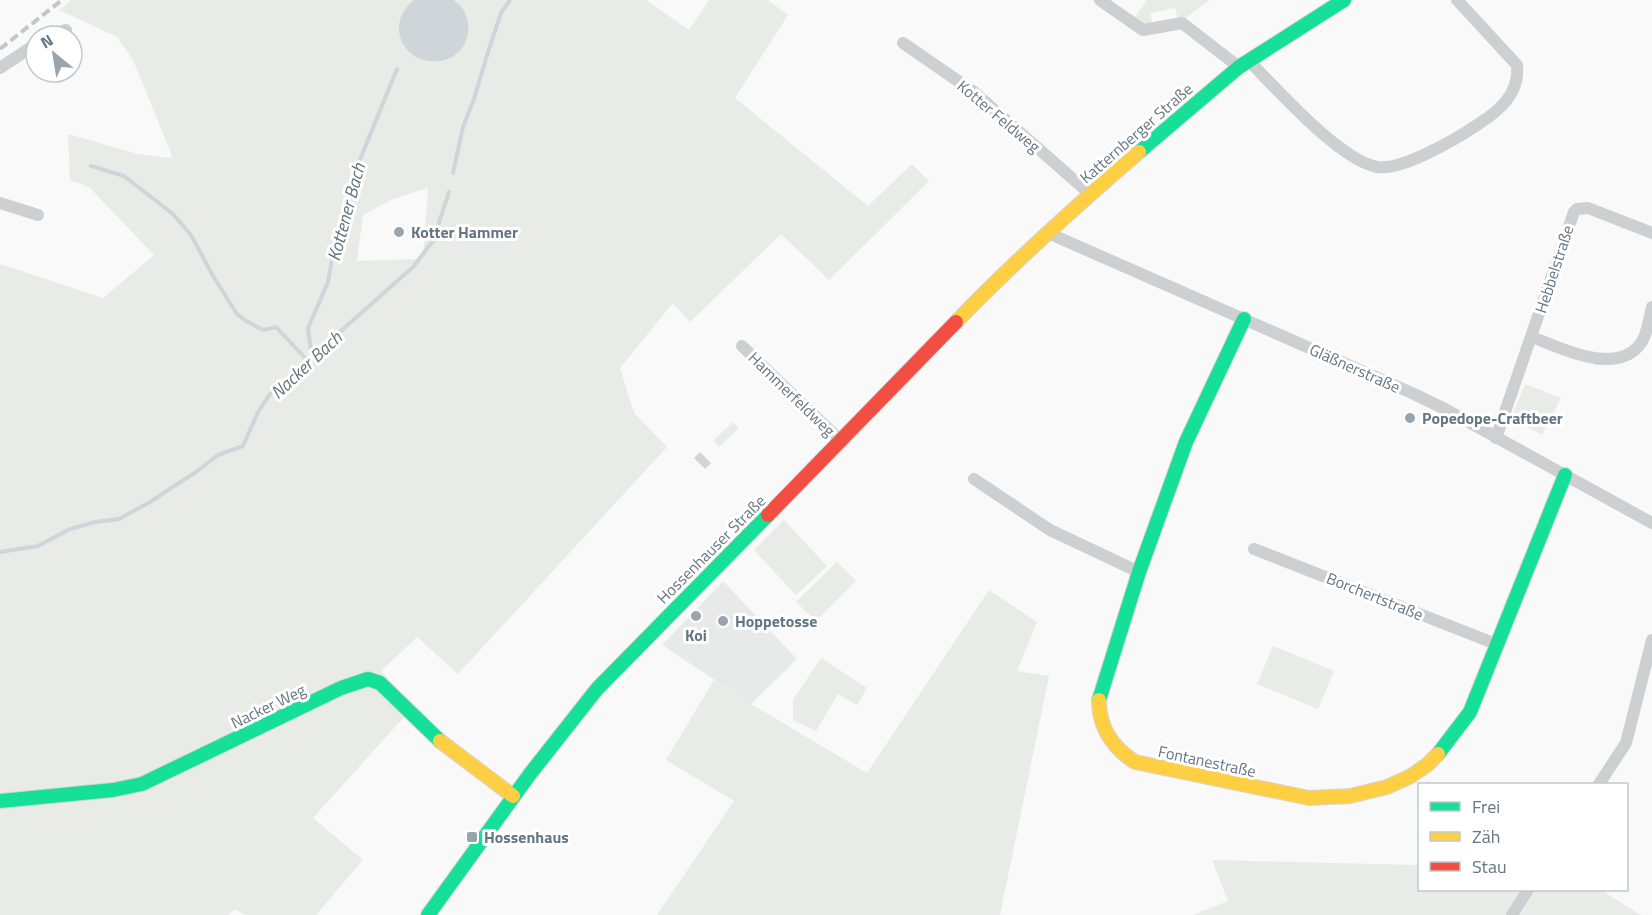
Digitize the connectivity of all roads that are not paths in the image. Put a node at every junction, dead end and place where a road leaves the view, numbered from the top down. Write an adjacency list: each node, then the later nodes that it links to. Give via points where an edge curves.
1 (1100, 0): 6 (street, via 1143,30 1182,23)
2 (1457, 0): 6 (street, via 1516,65 1514,87 1505,105 1444,147 1390,166 1368,164 1348,154)
3 (1339, 1): 6 (street, Katternberger Straße)
4 (903, 43): 8 (street, Kotter Feldweg, via 974,92)
5 (24, 52): 7 (street)
6 (1244, 64): 8 (street, Katternberger Straße)
7 (0, 68)
8 (1090, 194): 12 (street, Katternberger Straße)
9 (0, 203): 10 (street)
10 (38, 215)
11 (1652, 232): 15 (street, Hebbelstraße, via 1588,208 1577,209)
12 (1048, 233): 14 (street, Gläßnerstraße); 18 (street, Hossenhauser Straße, via 1004,273)
13 (1652, 307): 15 (street, via 1640,344 1617,357 1583,357)
14 (1244, 320): 17 (street, Gläßnerstraße, via 1408,391); 23 (street, Fontanestraße, via 1186,442)
15 (1532, 338): 17 (street, Hebbelstraße)
16 (742, 346): 18 (street, Hammerfeldweg)
17 (1496, 438): 19 (street, Gläßnerstraße)
18 (842, 441): 27 (street, Hossenhauser Straße, via 612,673)
19 (1565, 476): 21 (street, Gläßnerstraße); 25 (street, Fontanestraße)
20 (974, 479): 23 (street, via 1050,530)
21 (1652, 523)
22 (1254, 549): 25 (street, Borchertstraße)
23 (1139, 572): 25 (street, Fontanestraße, via 1099,696 1106,735 1118,751 1135,762 1235,784 1309,798 1350,796 1411,776 1440,752 1470,712)
24 (1652, 640): 26 (street, via 1626,743)
25 (1496, 644)
26 (1600, 783)
27 (513, 796): 28 (street, Nacker Weg, via 448,749 380,683 368,679 341,688 142,784); 30 (street, Hossenhauser Straße)
28 (0, 801)
29 (1527, 891): 31 (street)
30 (428, 915)
31 (1512, 915)

